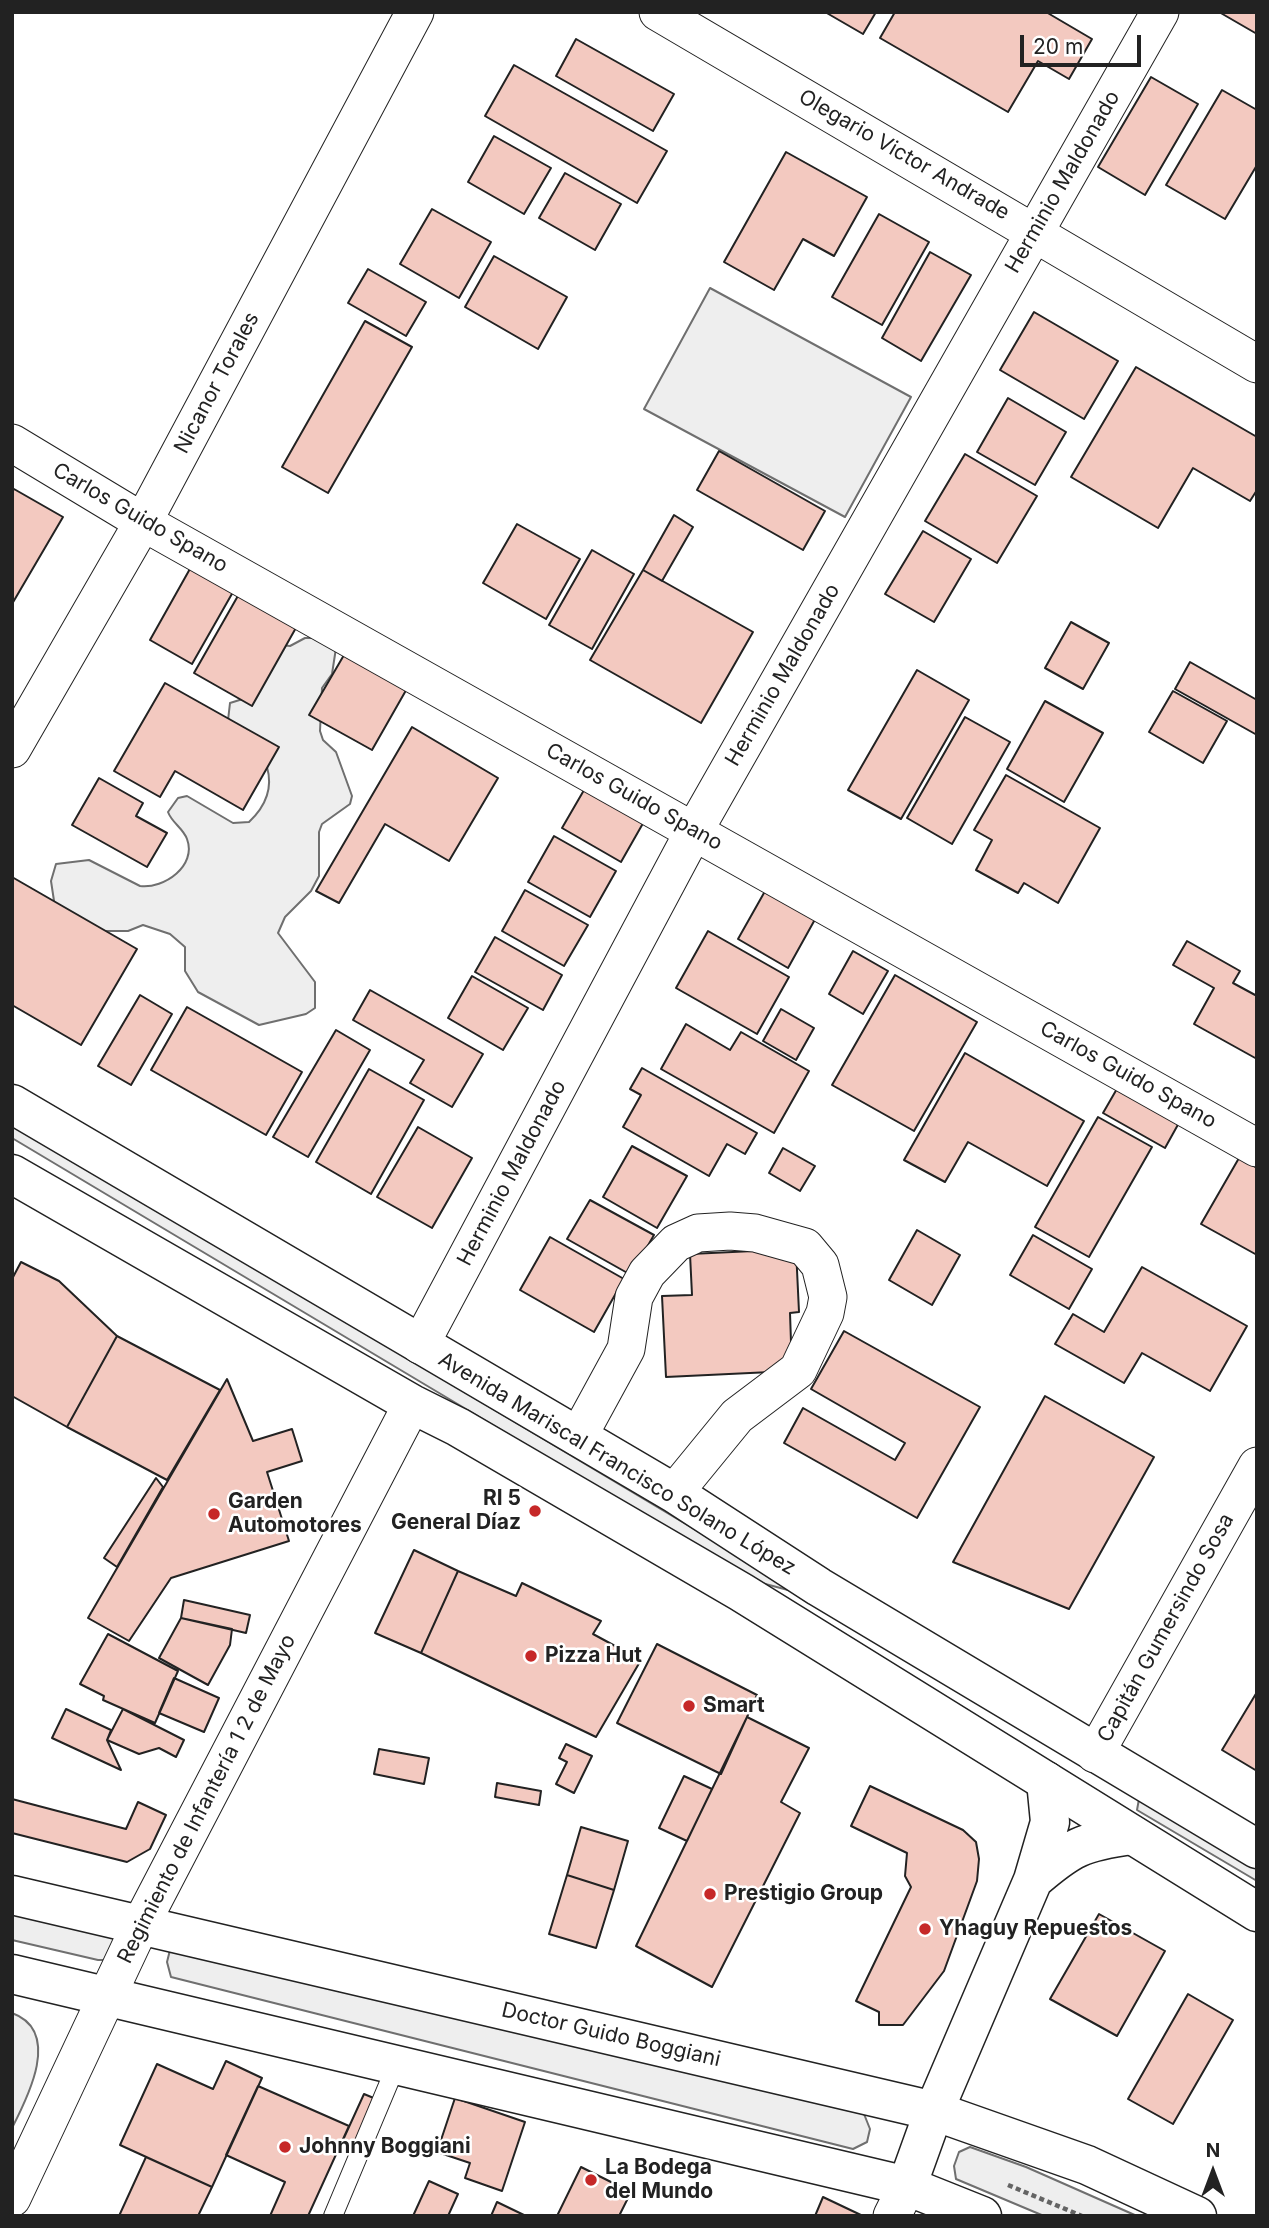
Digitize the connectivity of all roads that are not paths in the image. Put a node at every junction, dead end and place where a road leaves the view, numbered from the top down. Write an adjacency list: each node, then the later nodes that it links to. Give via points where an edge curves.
1 (415, 12): 7 (street, Nicanor Torales)
2 (658, 12): 4 (street, Olegario Victor Andrade)
3 (1160, 12): 4 (street, Herminio Maldonado)
4 (1035, 232): 5 (street, Olegario Victor Andrade); 9 (street, Herminio Maldonado)
5 (1257, 364)
6 (12, 443): 7 (street, Carlos Guido Spano)
7 (143, 522): 8 (street, Nicanor Torales); 9 (street, Carlos Guido Spano)
8 (12, 749)
9 (695, 831): 11 (street, Carlos Guido Spano); 13 (street, Herminio Maldonado)
10 (12, 1104): 13 (main road, Avenida Mariscal Francisco Solano López)
11 (1257, 1148)
12 (12, 1174): 14 (main road)
13 (420, 1345): 15 (main road, Avenida Mariscal Francisco Solano López)
14 (412, 1404): 18 (main road); 26 (street, Regimiento de Infantería 1 2 de Mayo)
15 (578, 1437): 17 (main road, Avenida Mariscal Francisco Solano López); 17 (street, via 626,1349 634,1297 647,1273 676,1242 698,1233 730,1231 805,1247 820,1265 828,1297 798,1370 737,1416)
16 (1257, 1466): 19 (street, Capitán Gumersindo Sosa)
17 (674, 1493): 19 (main road, Avenida Mariscal Francisco Solano López)
18 (741, 1592): 19 (main road, via 792,1609 1053,1760 1078,1760); 20 (main road)
19 (1095, 1754): 22 (main road, Avenida Mariscal Francisco Solano López)
20 (1046, 1781): 21 (main road); 23 (main road, via 1050,1822)
21 (1132, 1835): 23 (main road, via 1089,1841); 25 (main road)
22 (1257, 1849)
23 (1033, 1880): 30 (main road)
24 (12, 1895): 26 (main road, Doctor Guido Boggiani)
25 (1257, 1912)
26 (141, 1924): 28 (street, Regimiento de Infantería 1 2 de Mayo); 30 (main road, Doctor Guido Boggiani)
27 (12, 1974): 28 (main road)
28 (106, 1997): 29 (main road); 31 (street, Regimiento de Infantería 1 2 de Mayo)
29 (396, 2066): 32 (main road); 33 (lane)
30 (933, 2111): 32 (main road); 35 (main road, Doctor Guido Boggiani, via 1087,2165)
31 (12, 2198)
32 (900, 2201): 34 (main road)
33 (333, 2216)
34 (982, 2216)
35 (1196, 2216)

